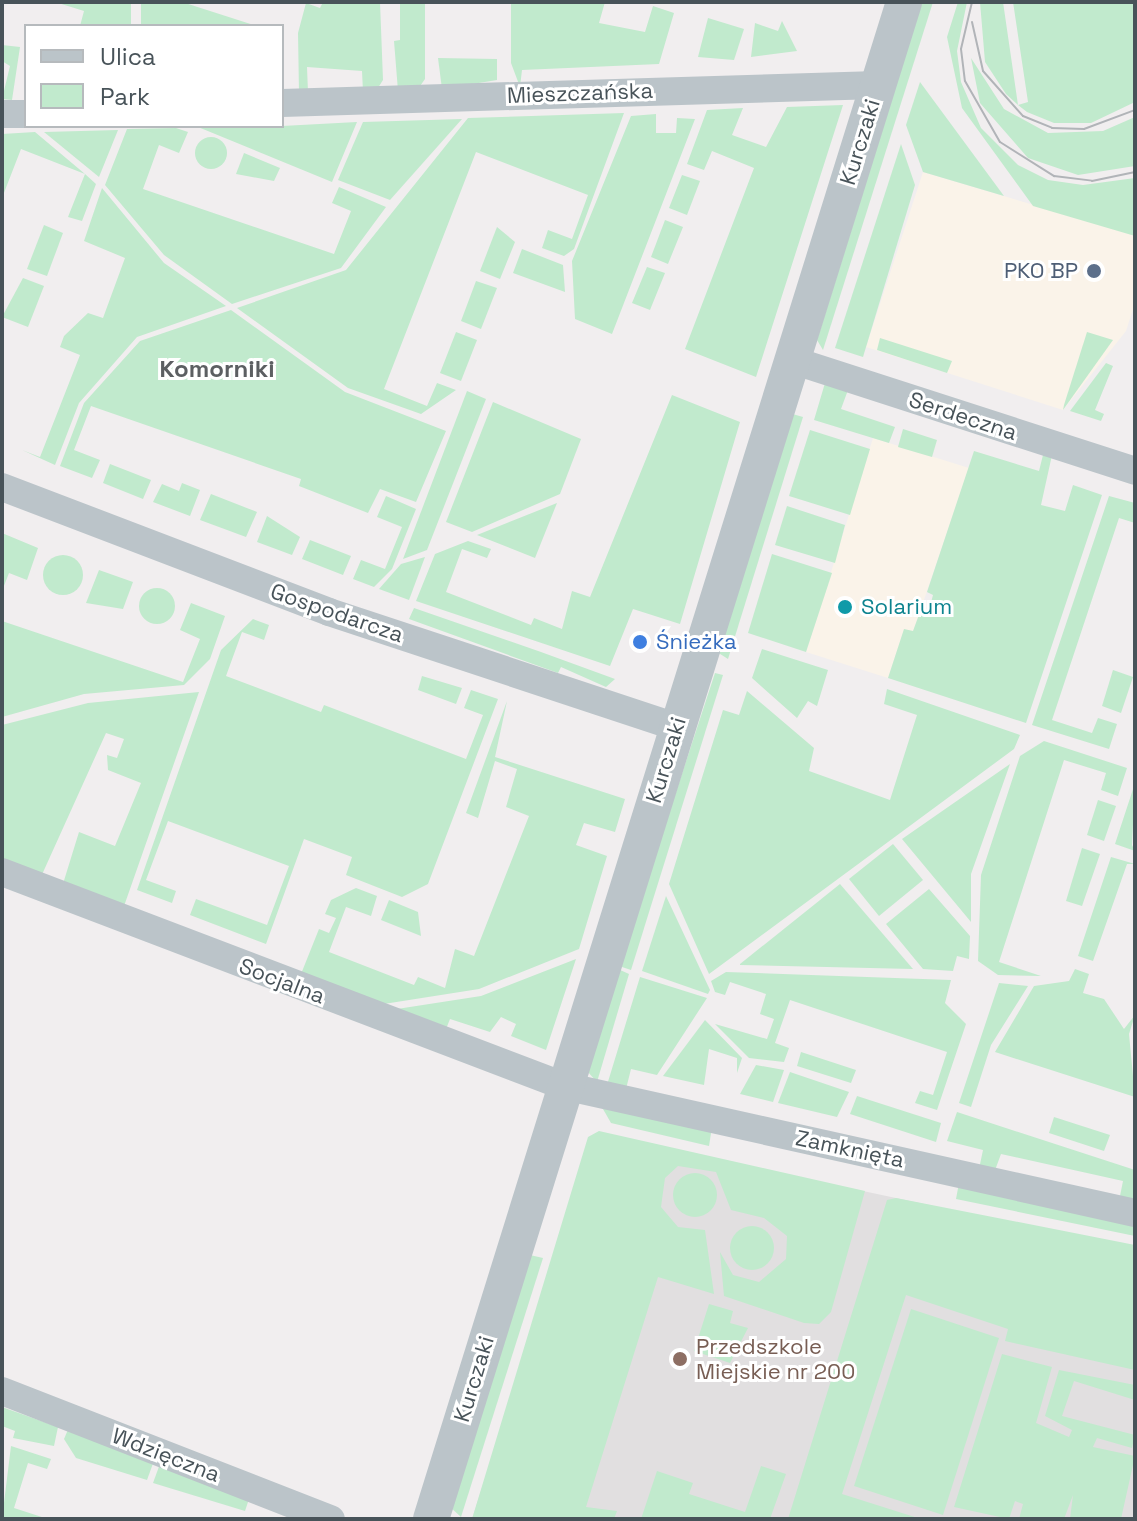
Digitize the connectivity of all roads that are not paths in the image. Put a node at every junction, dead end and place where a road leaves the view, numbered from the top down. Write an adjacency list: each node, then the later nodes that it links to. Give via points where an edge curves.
1 (904, 2): 2 (street, Kurczaki)
2 (878, 85): 3 (street, Mieszczańska); 6 (street, Kurczaki)
3 (284, 103)
4 (2, 114): 5 (street)
5 (24, 114)
6 (792, 360): 7 (street, Serdeczna); 9 (street, Kurczaki)
7 (1135, 471)
8 (2, 487): 9 (street, Gospodarcza, via 329,612)
9 (676, 727): 11 (street, Kurczaki)
10 (2, 872): 11 (street, Socjalna)
11 (564, 1086): 12 (street, Zamknięta); 14 (street, Kurczaki)
12 (1135, 1213)
13 (2, 1391): 15 (street, Wdzięczna)
14 (436, 1517)
15 (331, 1519)

